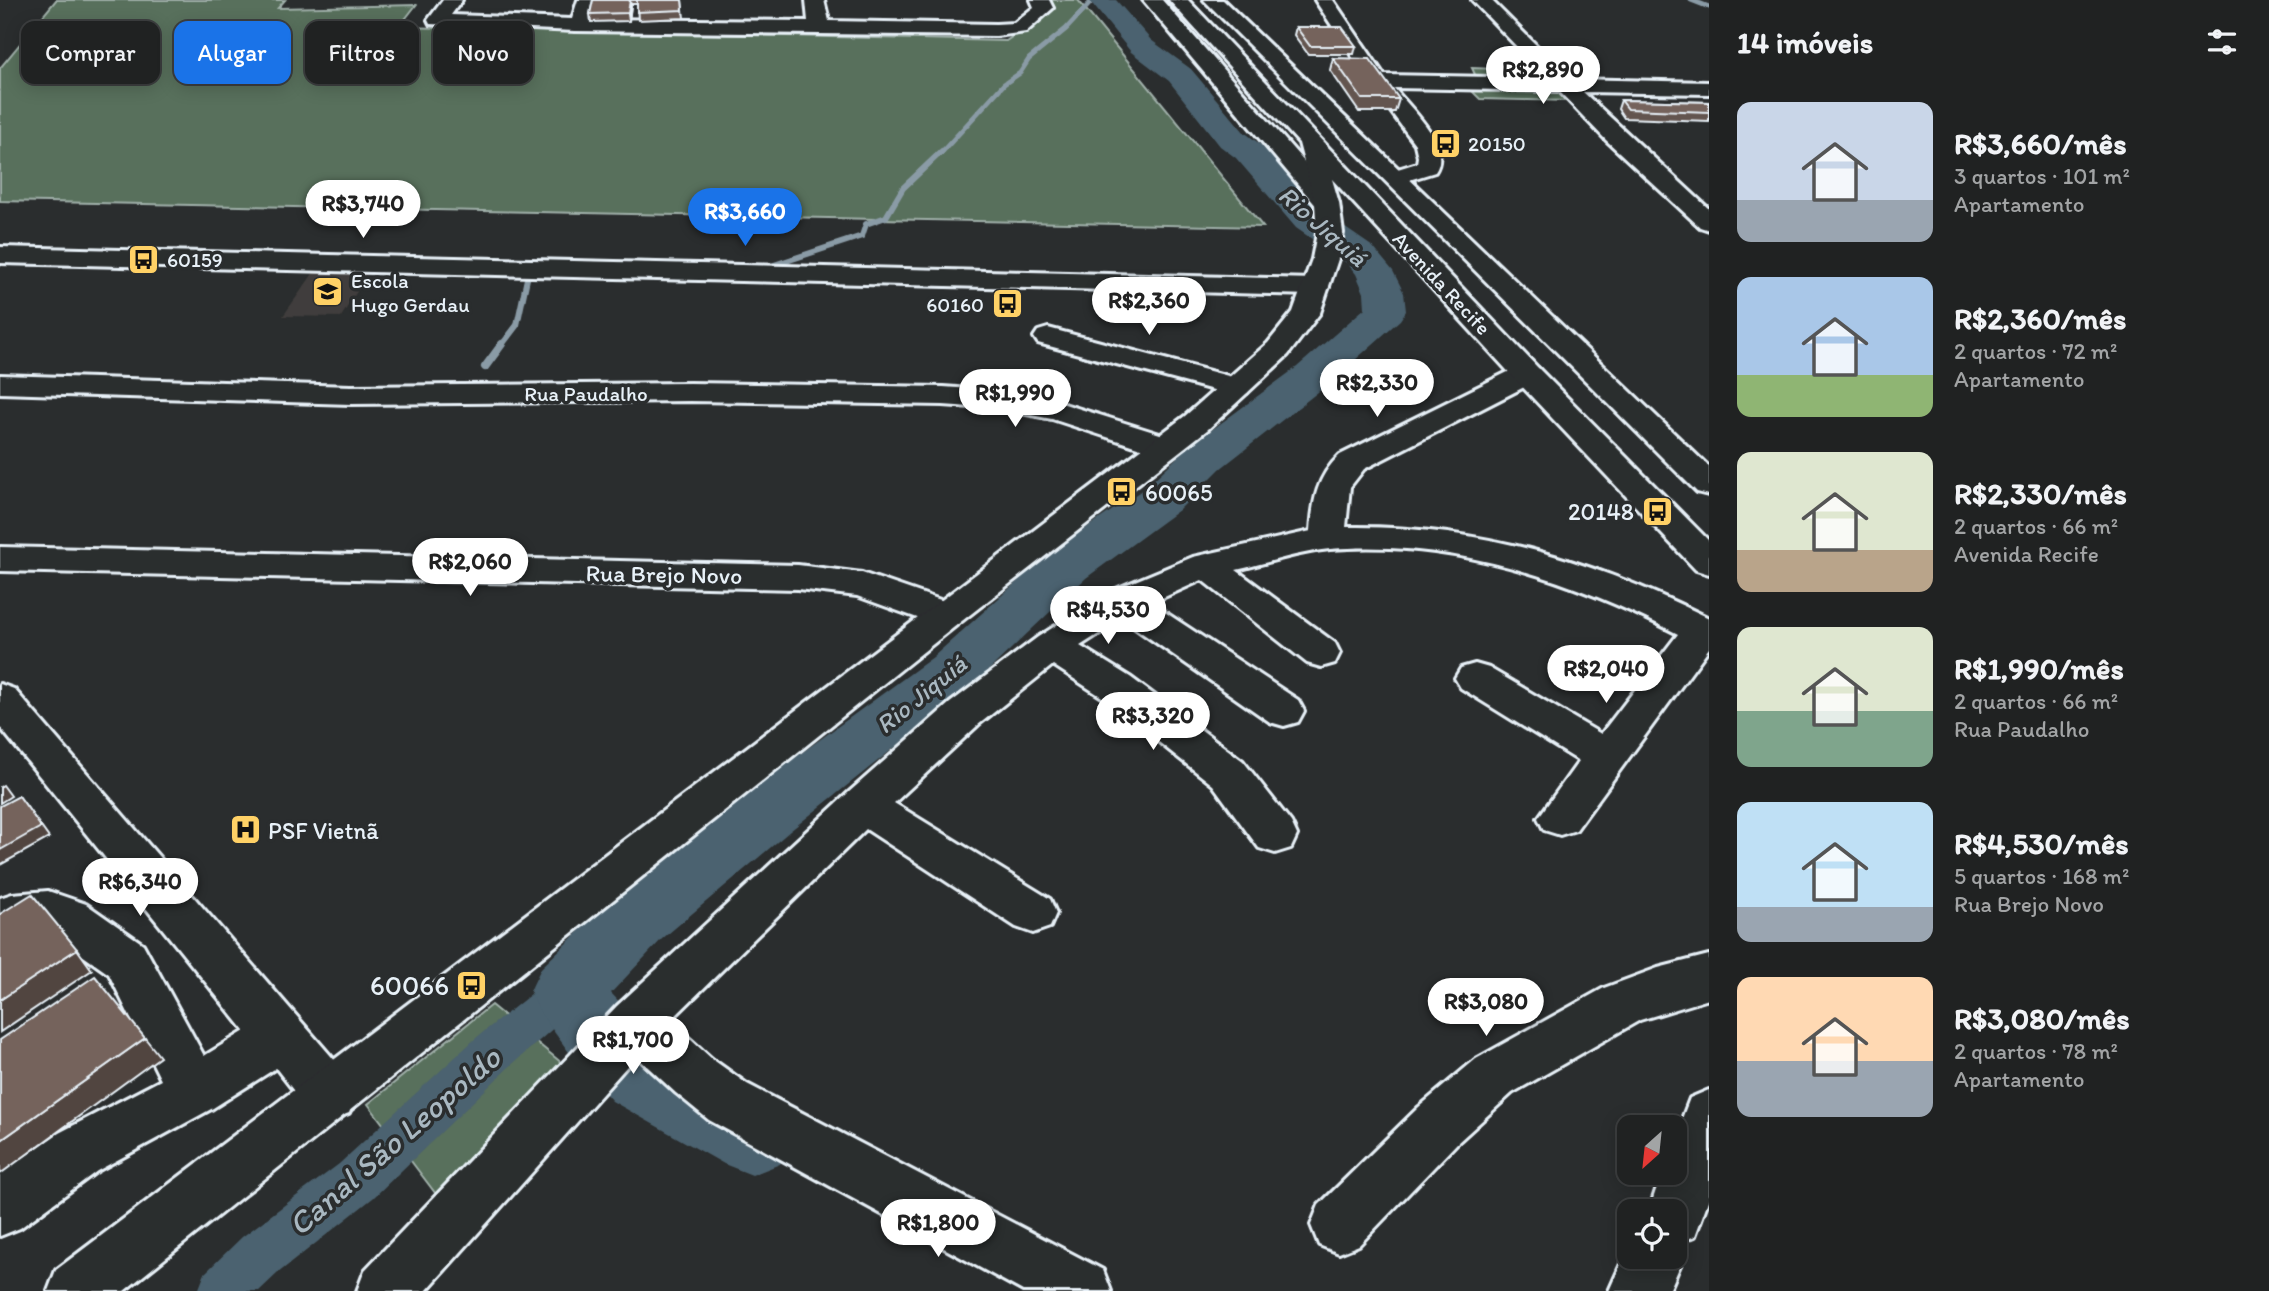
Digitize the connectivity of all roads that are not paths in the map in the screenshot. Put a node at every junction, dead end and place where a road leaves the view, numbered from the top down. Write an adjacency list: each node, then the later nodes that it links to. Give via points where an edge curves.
1 (453, 0): 10 (street, via 436,20)
2 (586, 0): 10 (street)
3 (815, 0): 11 (street, via 818,23)
4 (1040, 0): 11 (street, via 1044,5 1041,11 1014,29)
5 (1152, 0): 17 (street)
6 (1178, 0): 15 (street, Avenida Recife)
7 (1213, 0): 16 (street, Avenida Recife)
8 (1324, 0): 12 (street)
9 (1481, 0): 13 (street)
10 (579, 24): 11 (street)
11 (825, 27)
12 (1378, 81): 13 (street); 16 (street, via 1426,144 1430,157 1427,167)
13 (1564, 85): 14 (street); 18 (street)
14 (1709, 88)
15 (1309, 139): 17 (street); 22 (street, Avenida Recife)
16 (1396, 177): 26 (street, Avenida Recife)
17 (1327, 203): 20 (street)
18 (1709, 222)
19 (0, 255): 20 (street, via 725,272)
20 (1324, 259): 24 (street, via 1306,313 1278,349)
21 (1048, 337): 24 (street)
22 (1527, 374): 27 (street, via 1343,469 1331,497); 29 (street, Avenida Recife)
23 (0, 384): 25 (street, Rua Paudalho, via 351,395 690,392 943,396 1058,411)
24 (1236, 387): 25 (street)
25 (1166, 446): 32 (street)
26 (1708, 481)
27 (1328, 538): 30 (street); 33 (street, via 1393,537 1524,558 1583,576)
28 (0, 559): 32 (street, Rua Brejo Novo, via 798,577 862,585)
29 (1709, 562)
30 (1206, 565): 31 (street); 35 (street)
31 (1124, 600): 34 (street); 38 (street)
32 (945, 615): 49 (street)
33 (1706, 632): 39 (street)
34 (1052, 646): 40 (street, via 964,713); 42 (street, via 1116,687 1228,773)
35 (1321, 653)
36 (1475, 678): 39 (street)
37 (0, 699): 46 (street)
38 (1284, 711)
39 (1606, 757): 41 (street)
40 (863, 805): 43 (street); 47 (street)
41 (1560, 818)
42 (1275, 835)
43 (1032, 913)
44 (0, 920): 48 (street, via 12,914 48,911 69,918 126,960)
45 (1709, 977): 53 (street, via 1658,989 1622,1004 1494,1076)
46 (283, 1036): 48 (street); 49 (street)
47 (616, 1041): 56 (street); 57 (street, via 694,1076 728,1102)
48 (194, 1090): 52 (street, via 78,1152)
49 (330, 1095): 55 (street)
50 (1709, 1116): 51 (street)
51 (1681, 1199)
52 (0, 1208)
53 (1339, 1225)
54 (1649, 1269): 58 (street)
55 (77, 1291)
56 (386, 1291)
57 (1082, 1291)
58 (1638, 1291)

